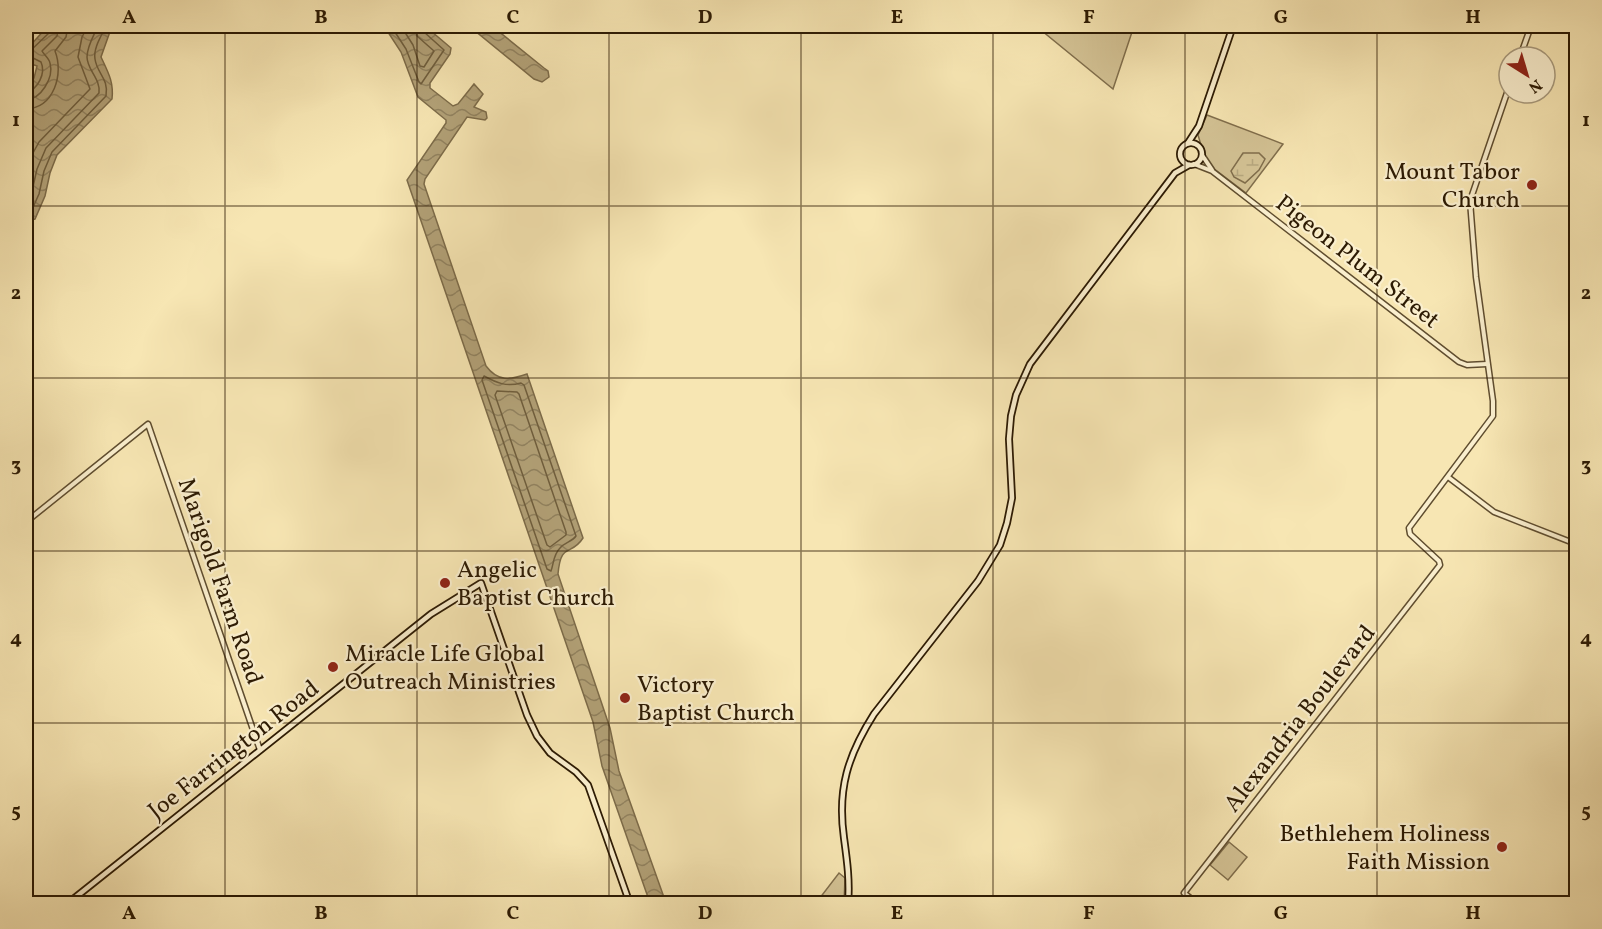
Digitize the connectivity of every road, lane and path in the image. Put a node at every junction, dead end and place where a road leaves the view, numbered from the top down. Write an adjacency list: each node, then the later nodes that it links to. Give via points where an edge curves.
1 (1233, 26): 5 (main road)
2 (1531, 26): 3 (street)
3 (1524, 45)
4 (1503, 105): 13 (street, via 1470,201)
5 (1197, 133): 6 (main road); 7 (main road)
6 (1188, 143): 7 (main road); 9 (main road, via 1180,149)
7 (1199, 147): 8 (main road)
8 (1202, 155): 10 (main road); 11 (street, Pigeon Plum Street)
9 (1180, 157): 10 (main road); 12 (main road)
10 (1192, 164): 11 (street, Pigeon Plum Street); 12 (main road)
11 (1212, 171): 13 (street, Pigeon Plum Street, via 1459,362)
12 (1175, 173): 20 (main road, via 1030,364 1011,416 1012,498 997,552 874,714 855,746 842,797)
13 (1488, 364): 14 (street, via 1493,416)
14 (1448, 476): 16 (street, via 1494,512); 21 (street, Alexandria Boulevard, via 1409,528 1415,540 1440,564 1184,893)
15 (26, 522): 17 (street, Marigold Farm Road, via 148,424)
16 (1576, 544)
17 (260, 750): 18 (main road, Joe Farrington Road); 19 (main road, Joe Farrington Road, via 431,614 482,583 531,725 550,753 588,785)
18 (68, 903)
19 (630, 903)
20 (848, 903)
21 (1198, 903)

